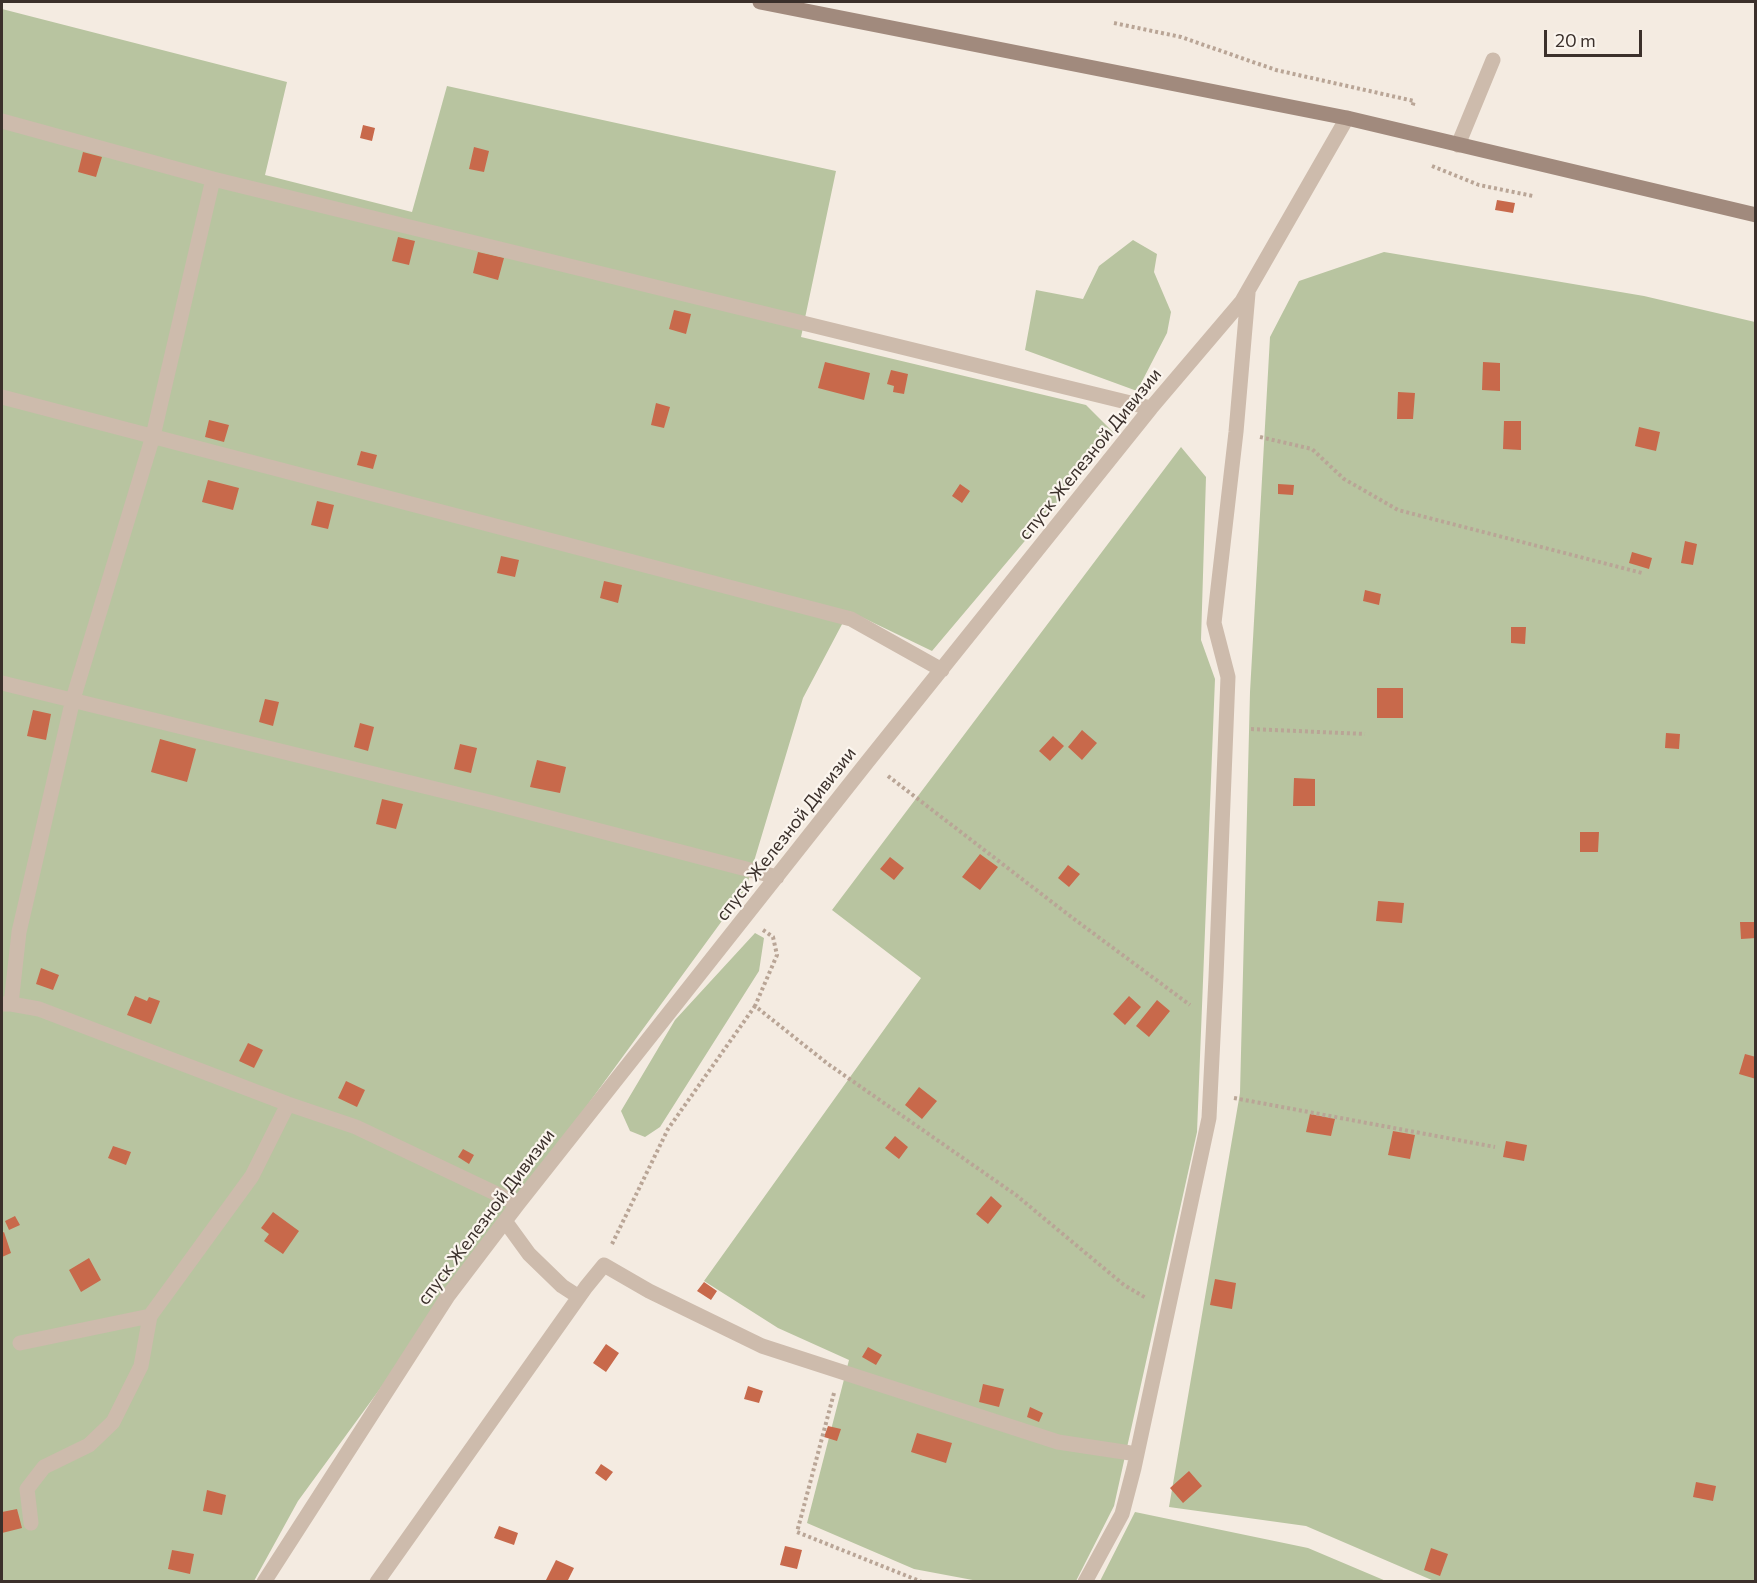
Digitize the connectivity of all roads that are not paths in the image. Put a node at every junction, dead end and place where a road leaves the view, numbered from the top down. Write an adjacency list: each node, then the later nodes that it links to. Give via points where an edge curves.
1 (760, 2): 3 (street)
2 (1492, 60): 5 (lane)
3 (1347, 118): 5 (street); 8 (lane, спуск Железной Дивизии)
4 (2, 121): 6 (lane)
5 (1458, 145): 7 (street)
6 (213, 178): 10 (lane); 11 (lane)
7 (1755, 215)
8 (1248, 292): 10 (lane, спуск Железной Дивизии); 23 (lane, via 1214,623 1228,677 1209,1118)
9 (2, 397): 11 (lane)
10 (1151, 408): 12 (lane, спуск Железной Дивизии)
11 (153, 436): 12 (lane, via 851,619); 14 (lane)
12 (942, 670): 15 (lane, спуск Железной Дивизии)
13 (2, 683): 14 (lane)
14 (73, 699): 15 (lane); 16 (lane)
15 (777, 877): 18 (lane, спуск Железной Дивизии)
16 (6, 1004): 17 (lane, via 39,1009)
17 (288, 1104): 18 (lane, via 356,1127); 21 (lane, via 252,1176)
18 (518, 1204): 19 (lane, спуск Железной Дивизии)
19 (505, 1221): 20 (lane, via 529,1254); 25 (lane, спуск Железной Дивизии, via 448,1296)
20 (579, 1297): 23 (lane, via 604,1265 762,1346 1058,1442); 26 (lane)
21 (150, 1316): 22 (lane); 24 (lane, via 141,1366 113,1422 89,1444 44,1467 27,1489)
22 (20, 1343)
23 (1137, 1454): 27 (lane, via 1122,1514)
24 (31, 1523)
25 (264, 1581)
26 (377, 1581)
27 (1085, 1581)

